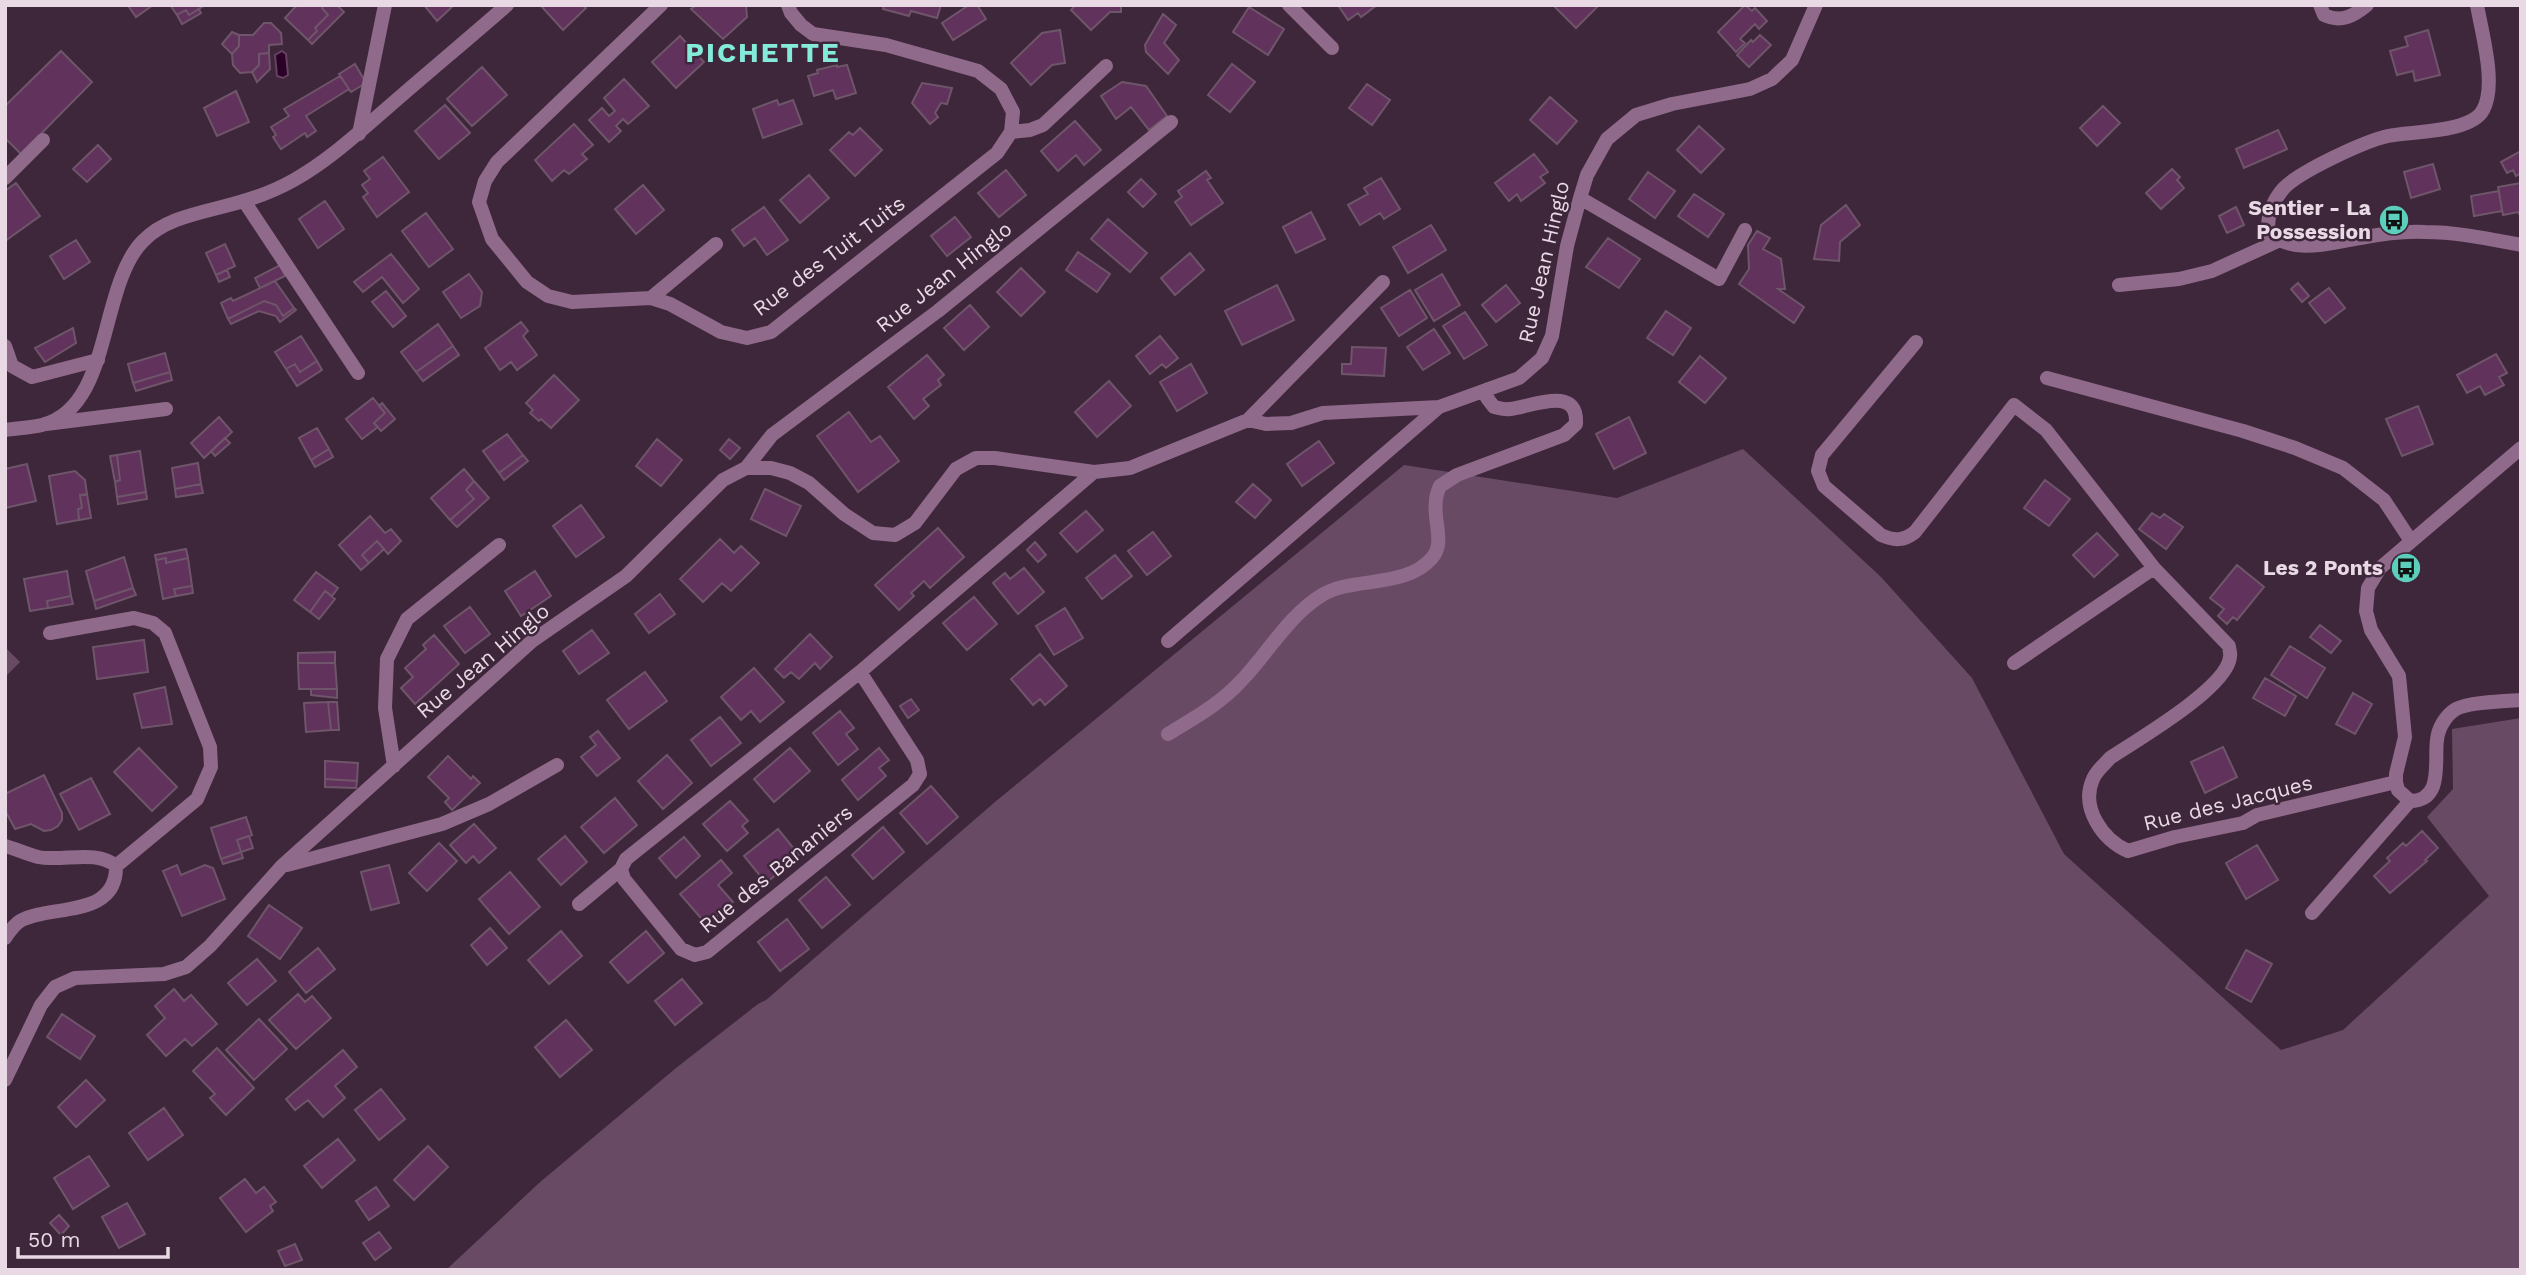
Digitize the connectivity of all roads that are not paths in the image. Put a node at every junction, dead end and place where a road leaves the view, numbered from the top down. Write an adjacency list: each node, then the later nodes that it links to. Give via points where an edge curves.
1 (385, 5): 14 (street)
2 (507, 5): 14 (street)
3 (661, 5): 25 (street, Rue des Tuit Tuits, via 497,162 479,202 492,239 527,282 548,296 572,302)
4 (788, 5): 13 (street, via 813,34 886,45 978,71 1001,89 1013,112)
5 (1289, 5): 10 (street)
6 (1816, 5): 17 (street, Rue Jean Hinglo, via 1792,60 1772,79 1750,89 1636,116 1606,139)
7 (2320, 5): 8 (street, via 2325,15 2342,19)
8 (2367, 5)
9 (2477, 5): 20 (street, via 2489,82 2482,114 2450,128 2370,141 2320,165 2285,187 2272,206 2268,233)
10 (1332, 48)
11 (1106, 66): 13 (street, via 1043,125)
12 (1171, 122): 38 (street, Rue Jean Hinglo, via 938,311 772,435)
13 (1011, 132): 25 (street, Rue des Tuit Tuits, via 997,153 771,332 747,338 721,332)
14 (359, 134): 18 (street, via 293,181)
15 (43, 140): 16 (street)
16 (5, 177)
17 (1580, 198): 19 (street, via 1719,279); 31 (street, Rue Jean Hinglo, via 1552,336 1542,358 1519,378)
18 (244, 201): 28 (street, via 166,223 143,240 121,276); 29 (street)
19 (1745, 230)
20 (2278, 241): 22 (street, via 2312,247 2424,232); 24 (street, via 2212,271)
21 (716, 244): 25 (street)
22 (2521, 245)
23 (1382, 282): 34 (street, Rue Jean Hinglo)
24 (2119, 285)
25 (651, 298)
26 (1916, 342): 42 (street, Rue des Jacques, via 1822,455 1818,471 1829,492 1881,535 1908,537 2014,405 2062,448)
27 (5, 346): 28 (street, via 12,366 32,377)
28 (98, 360): 35 (street, via 71,409)
29 (358, 373)
30 (2047, 378): 40 (street, via 2243,431 2343,468 2384,500)
31 (1488, 389): 32 (street, Rue Jean Hinglo); 48 (street, via 1493,407 1507,410 1561,400 1573,407 1576,424 1564,435 1457,475 1440,486 1434,509 1439,538 1430,561 1395,578 1341,587 1313,601 1218,704)
32 (1439, 407): 34 (street, Rue Jean Hinglo, via 1323,413 1291,424); 44 (street)
33 (166, 409): 35 (street)
34 (1248, 420): 39 (street, Rue Jean Hinglo, via 1130,468)
35 (44, 424): 36 (street)
36 (5, 429)
37 (2521, 448): 40 (street)
38 (746, 468): 39 (street, Rue Jean Hinglo, via 790,473 873,533 895,535 915,523 956,469 976,458); 50 (street, Rue Jean Hinglo, via 723,480 625,576 532,641)
39 (1094, 472): 46 (street)
40 (2411, 541): 51 (street, via 2380,568 2368,588 2366,611 2371,630 2399,676 2405,737)
41 (499, 545): 50 (street, via 407,620 387,659 384,708)
42 (2154, 568): 45 (street); 51 (street, Rue des Jacques, via 2221,636 2231,656 2220,679 2206,692 2098,770 2091,781 2090,799 2107,839 2128,851)
43 (50, 632): 54 (street, via 134,618 153,623 165,633 209,747 211,767 197,799)
44 (1168, 641)
45 (2014, 663)
46 (860, 672): 56 (street, via 626,859); 56 (street, Rue des Bananiers, via 917,760 920,774 913,785 707,952 695,955 681,948 624,880)
47 (2521, 700): 52 (street, via 2459,706 2448,715 2437,739 2432,789 2423,798)
48 (1168, 734)
49 (557, 765): 55 (street, via 489,804 442,824)
50 (394, 766): 55 (street, Rue Jean Hinglo)
51 (2396, 782): 52 (street)
52 (2410, 801): 58 (street)
53 (5, 846): 54 (street, via 38,857 98,857)
54 (116, 866): 59 (street, via 112,887 96,901 75,910 34,915 17,923)
55 (282, 866): 60 (street, Rue Jean Hinglo, via 186,967 164,975 75,978 55,988 41,1005)
56 (621, 869): 57 (street)
57 (579, 904)
58 (2312, 913)
59 (5, 937)
60 (5, 1080)

